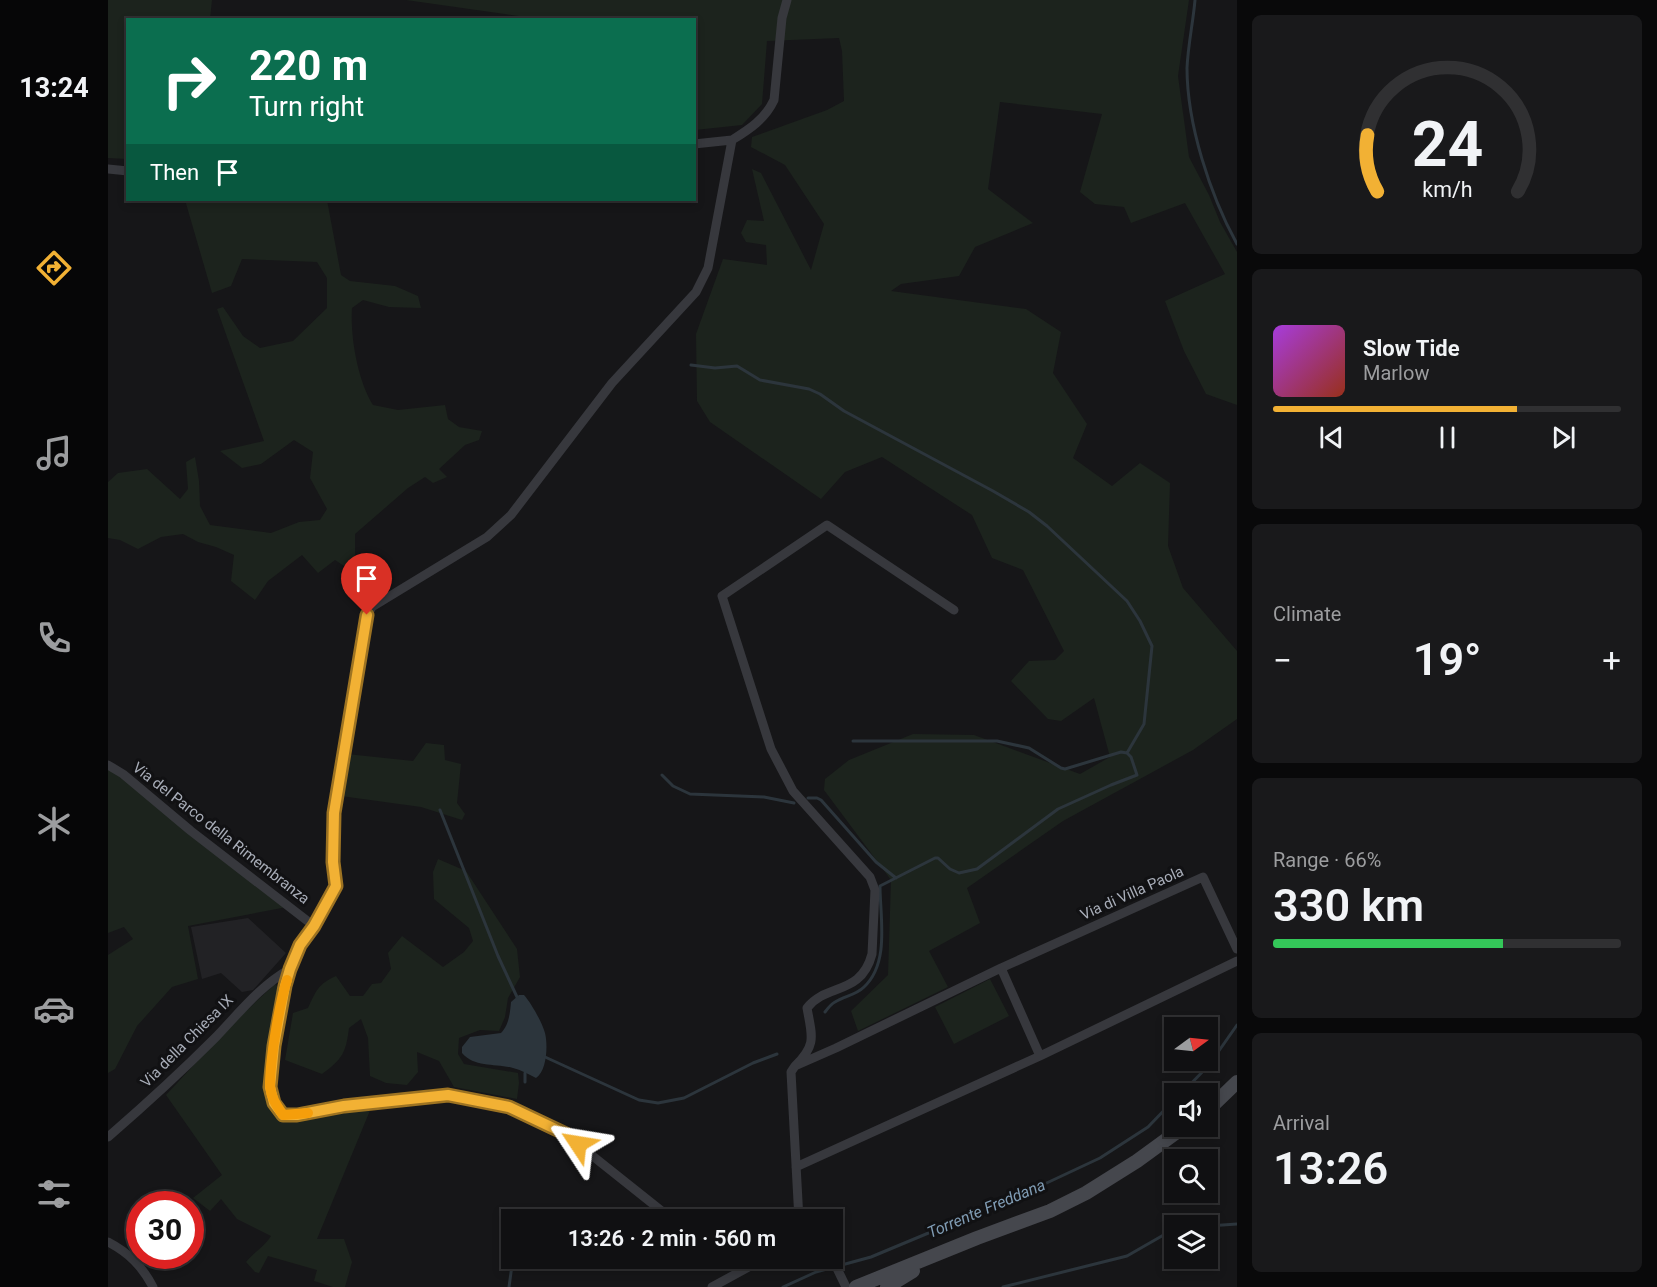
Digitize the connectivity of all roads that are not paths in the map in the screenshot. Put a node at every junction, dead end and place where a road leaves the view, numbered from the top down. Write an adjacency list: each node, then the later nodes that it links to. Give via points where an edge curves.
1 (787, 0): 2 (street, via 774,100 760,121)
2 (732, 140): 3 (street); 8 (street, Via del Parco della Rimembranza, via 708,268 696,292 612,383 511,515 487,537 372,607 367,615 334,813 336,886)
3 (696, 144)
4 (108, 169): 5 (street)
5 (126, 171)
6 (954, 610): 14 (street, via 827,525 722,596 771,749 793,791 870,877 875,890 869,964 852,984 812,1001 807,1008 812,1044)
7 (108, 765): 8 (street, Via del Parco della Rimembranza)
8 (314, 926): 12 (street, Via del Parco della Rimembranza)
9 (1237, 950): 11 (street, Via di Villa Paola, via 1203,877)
10 (1237, 961): 13 (street)
11 (1001, 968): 13 (street); 14 (street, Via di Villa Paola)
12 (290, 969): 17 (street, Via della Chiesa IX, via 271,980); 20 (street, Via del Parco della Rimembranza, via 270,1087 274,1103 283,1115 448,1095 509,1107 566,1134)
13 (1040, 1056): 19 (street)
14 (795, 1066): 19 (street, via 791,1074)
15 (1237, 1082): 16 (main road)
16 (1218, 1100)
17 (108, 1137)
18 (1170, 1137): 23 (main road, via 1086,1193)
19 (796, 1167): 21 (street)
20 (659, 1209)
21 (798, 1209)
22 (108, 1242): 27 (street, via 132,1257)
23 (946, 1250): 29 (main road); 30 (main road)
24 (744, 1269): 28 (street)
25 (837, 1269): 26 (street)
26 (844, 1283)
27 (153, 1287)
28 (712, 1287)
29 (856, 1287)
30 (887, 1287)

